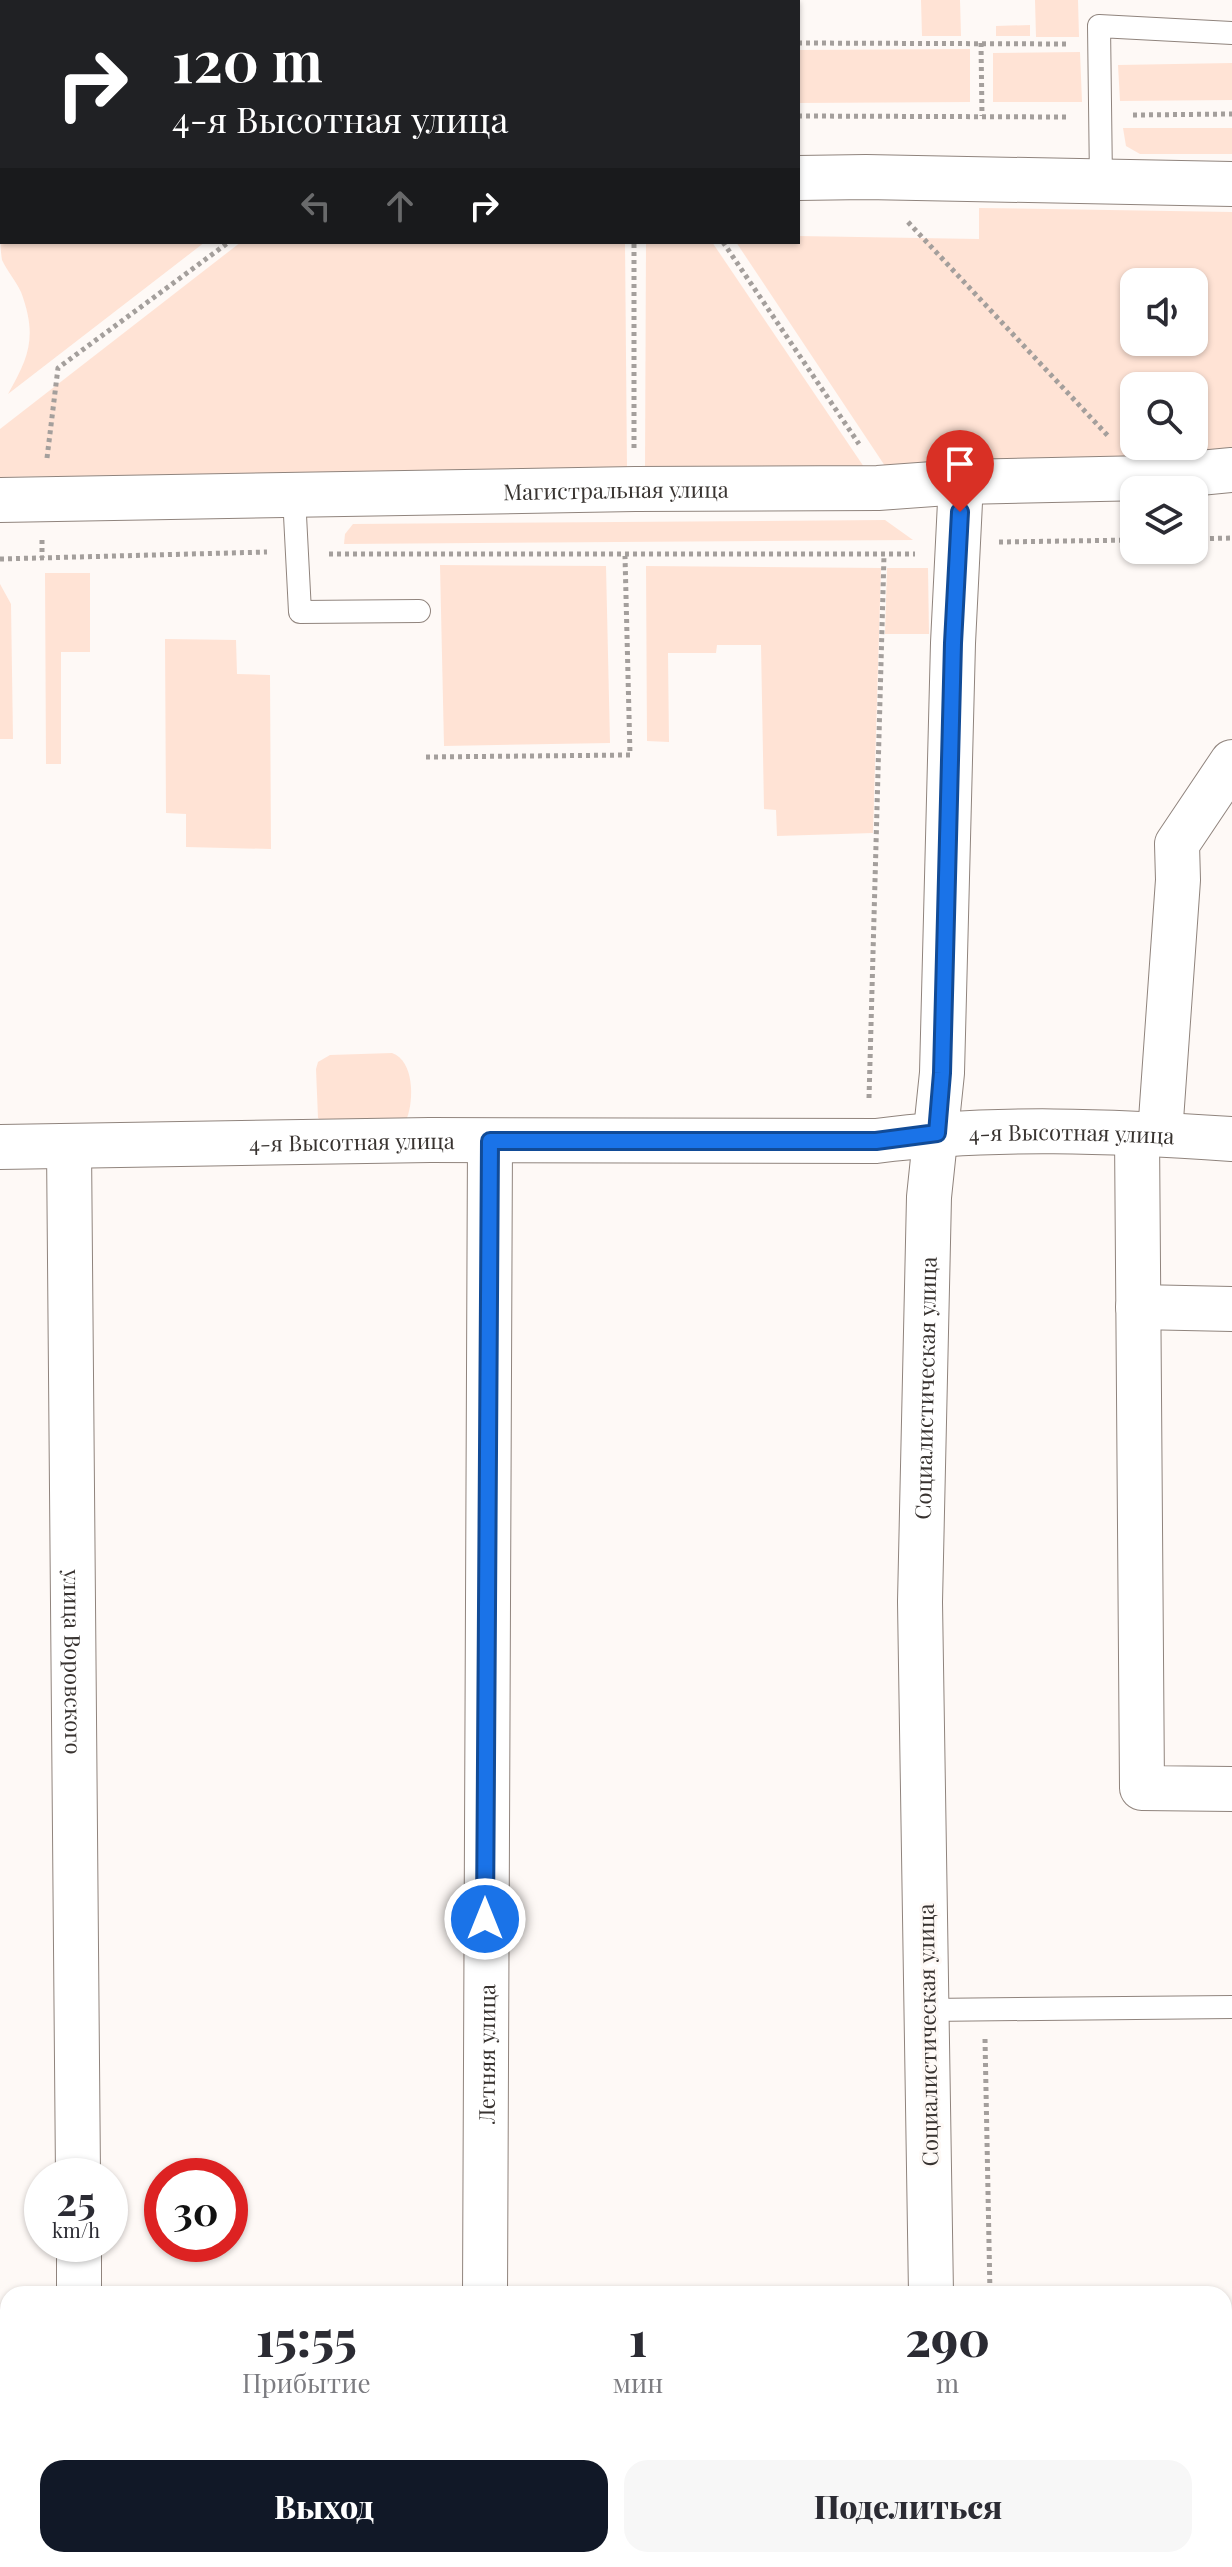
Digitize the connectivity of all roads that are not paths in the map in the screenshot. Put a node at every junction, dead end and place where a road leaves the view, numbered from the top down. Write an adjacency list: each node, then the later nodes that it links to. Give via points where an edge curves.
1 (1232, 33): 3 (lane, via 1099,26)
2 (800, 178): 3 (street)
3 (1101, 181): 4 (street)
4 (1232, 184)
5 (1232, 470): 6 (street, Магистральная улица, via 1148,478)
6 (961, 482): 7 (street, Магистральная улица, via 878,488); 11 (street, Социалистическая улица)
7 (294, 496): 8 (street, Магистральная улица); 9 (lane, via 300,612)
8 (21, 499)
9 (419, 611)
10 (1232, 762): 12 (street, via 1177,844 1178,880)
11 (937, 1133): 12 (street, 4-я Высотная улица); 14 (street, 4-я Высотная улица, via 868,1140); 21 (street, Социалистическая улица, via 929,1197 920,1602)
12 (1148, 1134): 13 (street, 4-я Высотная улица); 17 (street)
13 (1232, 1139)
14 (490, 1141): 15 (street, 4-я Высотная улица); 25 (street, Летняя улица)
15 (69, 1146): 16 (street, 4-я Высотная улица); 22 (street, улица Воровского)
16 (0, 1147)
17 (1138, 1307): 18 (street); 19 (street, via 1142,1788)
18 (1232, 1309)
19 (1232, 1789)
20 (1232, 2007): 21 (lane)
21 (927, 2010): 26 (street, Социалистическая улица)
22 (78, 2158)
23 (79, 2262): 24 (street)
24 (79, 2286)
25 (485, 2286)
26 (931, 2286)

